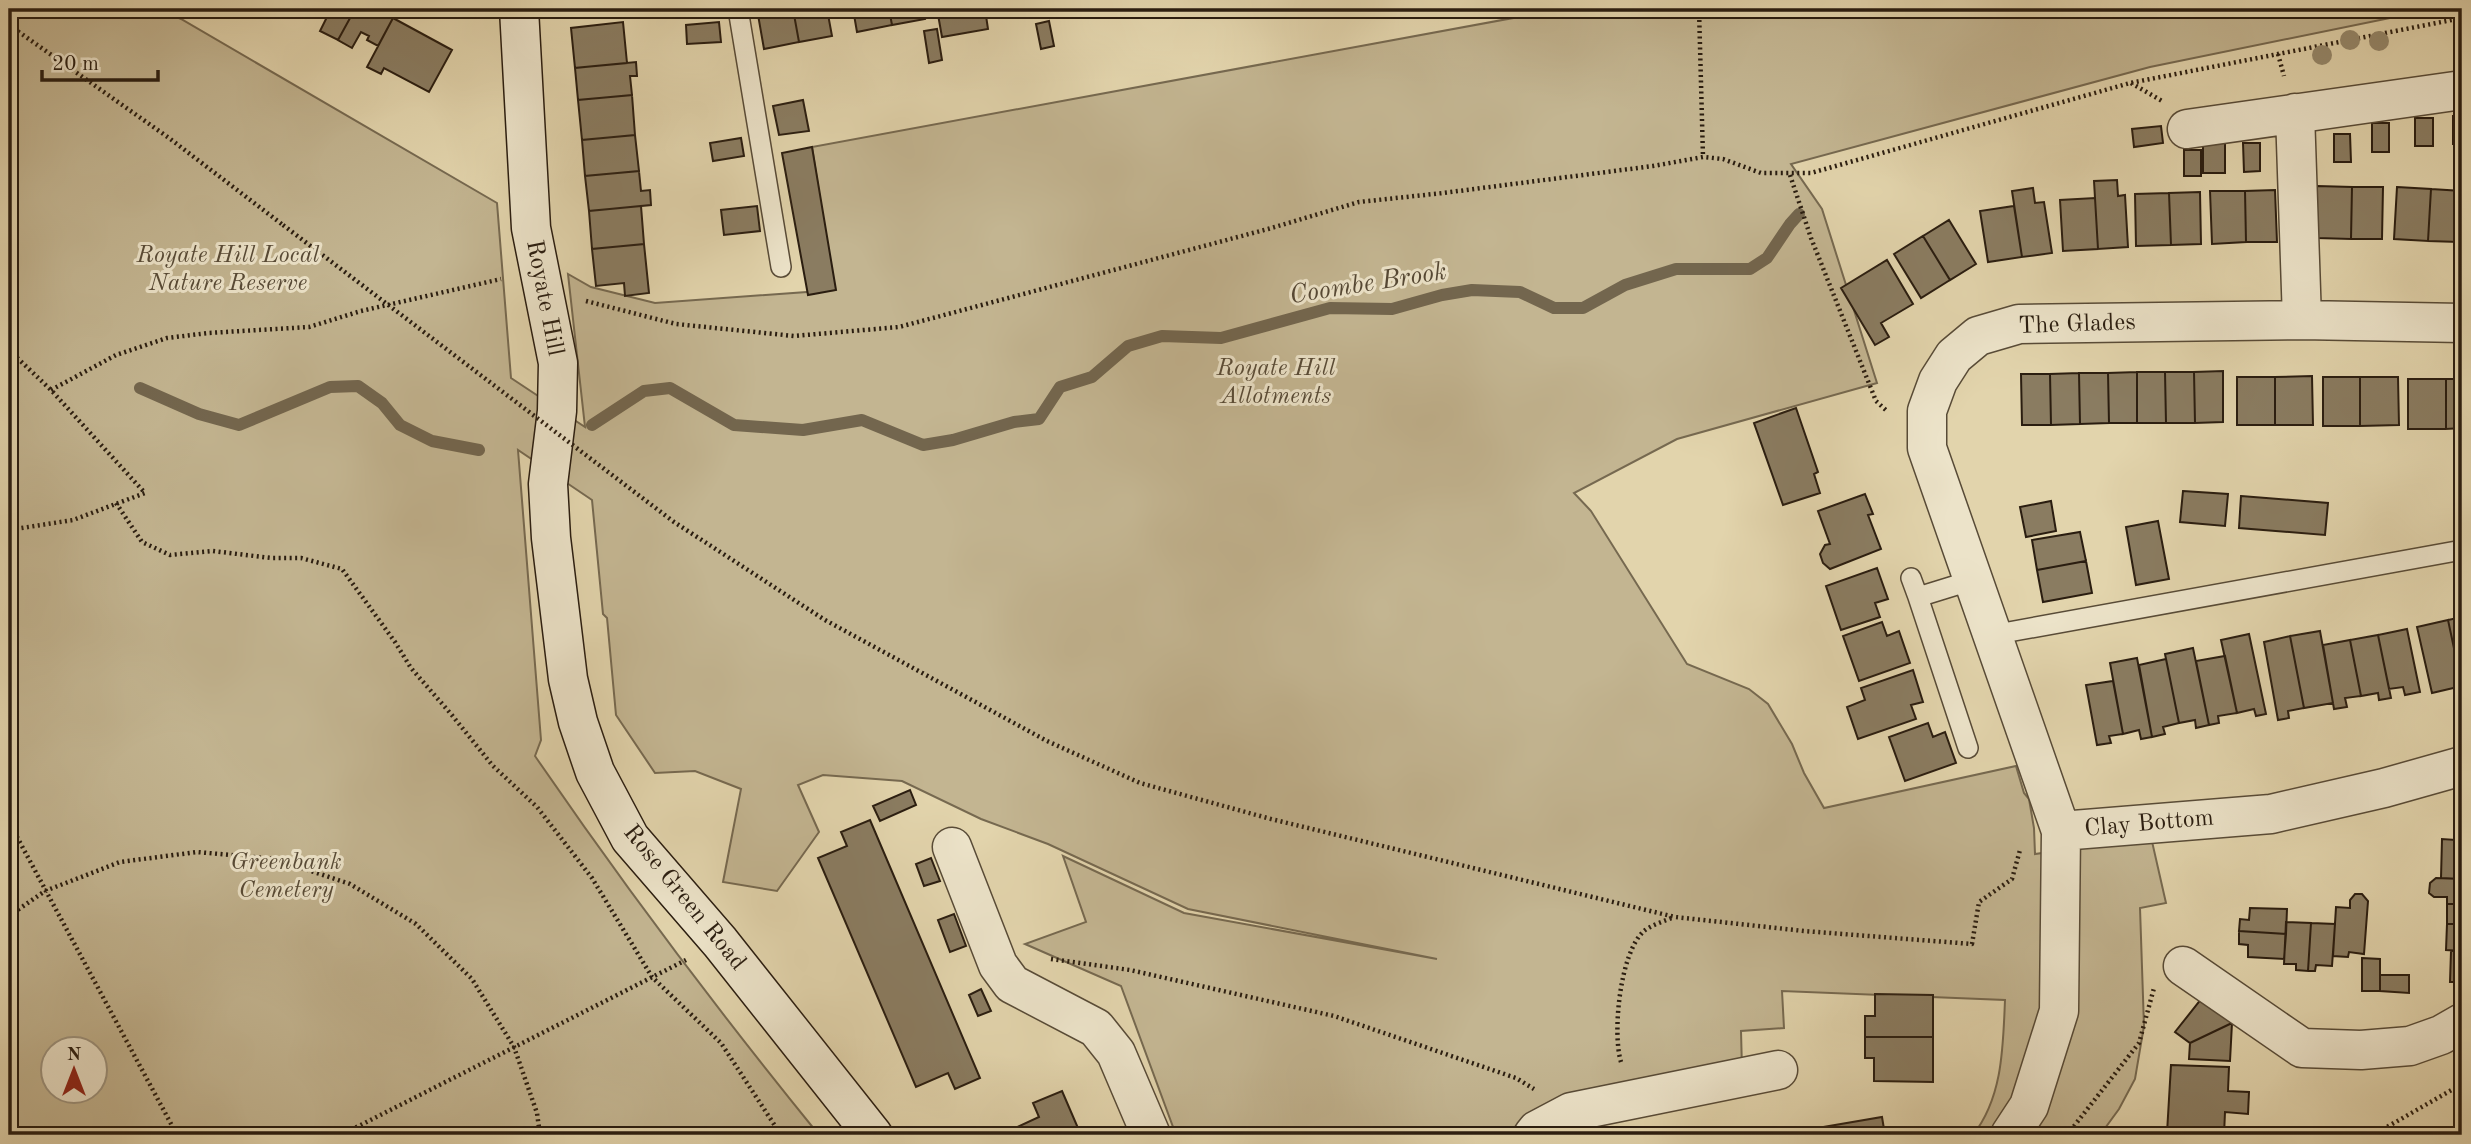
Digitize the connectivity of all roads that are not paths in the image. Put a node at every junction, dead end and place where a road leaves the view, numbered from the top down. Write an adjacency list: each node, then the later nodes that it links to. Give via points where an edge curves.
1 (519, 9): 12 (street, Royate Hill, via 531,228 558,363 548,484)
2 (738, 9): 6 (lane)
3 (2462, 90): 4 (street)
4 (2295, 113): 5 (street); 7 (street)
5 (2187, 129)
6 (781, 267)
7 (2302, 320): 8 (street, The Glades); 11 (street, The Glades, via 2019,324 1979,336 1954,356 1927,411 1927,448)
8 (2462, 323)
9 (2462, 550): 14 (lane)
10 (1911, 578): 13 (lane)
11 (1973, 580): 13 (lane); 14 (street, The Glades)
12 (559, 586): 22 (street, Rose Green Road, via 578,722 595,772 630,838 720,942)
13 (1918, 597): 15 (lane)
14 (1993, 635): 17 (street, The Glades)
15 (1968, 748)
16 (2462, 766): 17 (street, Clay Bottom, via 2271,814)
17 (2058, 822): 25 (street, Clay Bottom, via 2059,1011 2029,1107)
18 (952, 847): 23 (street, via 998,965 1012,984 1096,1028 1116,1053)
19 (2183, 966): 20 (street, via 2302,1048 2410,1046)
20 (2462, 1023)
21 (1778, 1070): 24 (street, via 1572,1112)
22 (873, 1135)
23 (1151, 1135)
24 (1533, 1135)
25 (2010, 1135)

